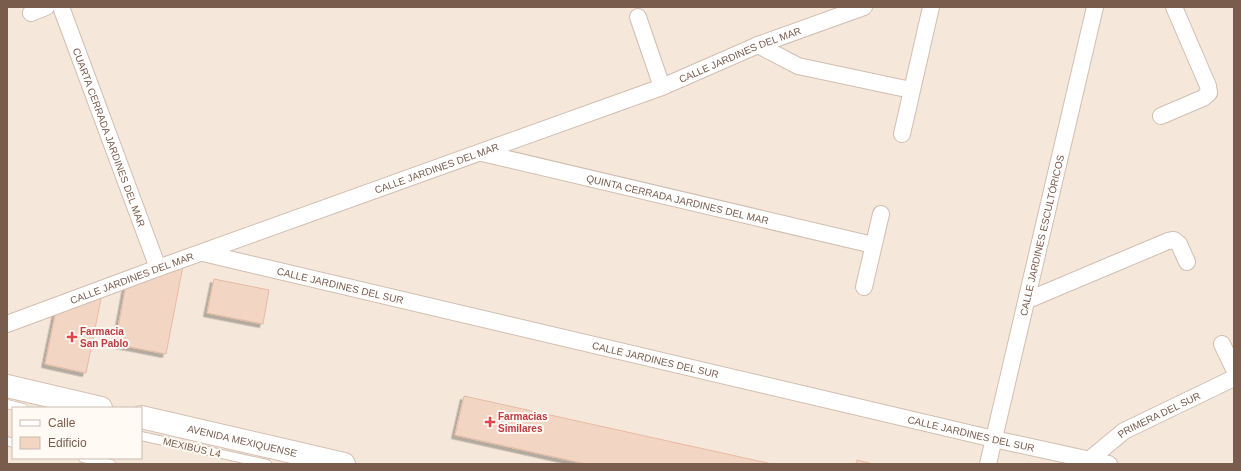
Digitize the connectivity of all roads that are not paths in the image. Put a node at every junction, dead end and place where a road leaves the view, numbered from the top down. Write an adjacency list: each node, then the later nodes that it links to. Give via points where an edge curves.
1 (46, 7): 7 (street)
2 (61, 7): 19 (street, CUARTA CERRADA JARDINES DEL MAR)
3 (864, 7): 9 (street, CALLE JARDINES DEL MAR)
4 (931, 7): 11 (street)
5 (1095, 7): 21 (street, CALLE JARDINES ESCULTÓRICOS)
6 (1174, 7): 12 (street, via 1209,93)
7 (31, 13)
8 (638, 17): 10 (street)
9 (758, 45): 10 (street, CALLE JARDINES DEL MAR); 11 (street, via 798,66)
10 (662, 87): 14 (street, CALLE JARDINES DEL MAR)
11 (911, 90): 13 (street)
12 (1161, 116)
13 (902, 134)
14 (482, 153): 16 (street, QUINTA CERRADA JARDINES DEL MAR); 17 (street, CALLE JARDINES DEL MAR)
15 (881, 214): 16 (street)
16 (873, 246): 20 (street)
17 (203, 253): 19 (street, CALLE JARDINES DEL MAR); 32 (street, CALLE JARDINES DEL SUR)
18 (1187, 262): 21 (street, via 1179,244 1174,240 1168,241)
19 (158, 268): 22 (street, CALLE JARDINES DEL MAR)
20 (864, 287)
21 (1028, 300): 32 (street, CALLE JARDINES ESCULTÓRICOS)
22 (7, 324)
23 (1222, 344): 24 (street)
24 (1234, 369)
25 (1234, 378): 34 (street, PRIMERA DEL SUR, via 1124,430)
26 (7, 386): 29 (main road)
27 (7, 404): 28 (lane)
28 (19, 407)
29 (96, 407)
30 (142, 417): 37 (main road, AVENIDA MEXIQUENSE)
31 (142, 436): 36 (lane, MEXIBÚS L4)
32 (994, 439): 34 (street, CALLE JARDINES DEL SUR); 38 (street, CALLE JARDINES ESCULTÓRICOS)
33 (88, 459): 35 (lane)
34 (1089, 460): 39 (street, CALLE JARDINES DEL SUR)
35 (111, 464)
36 (267, 464)
37 (344, 464)
38 (988, 464)
39 (1109, 464)

